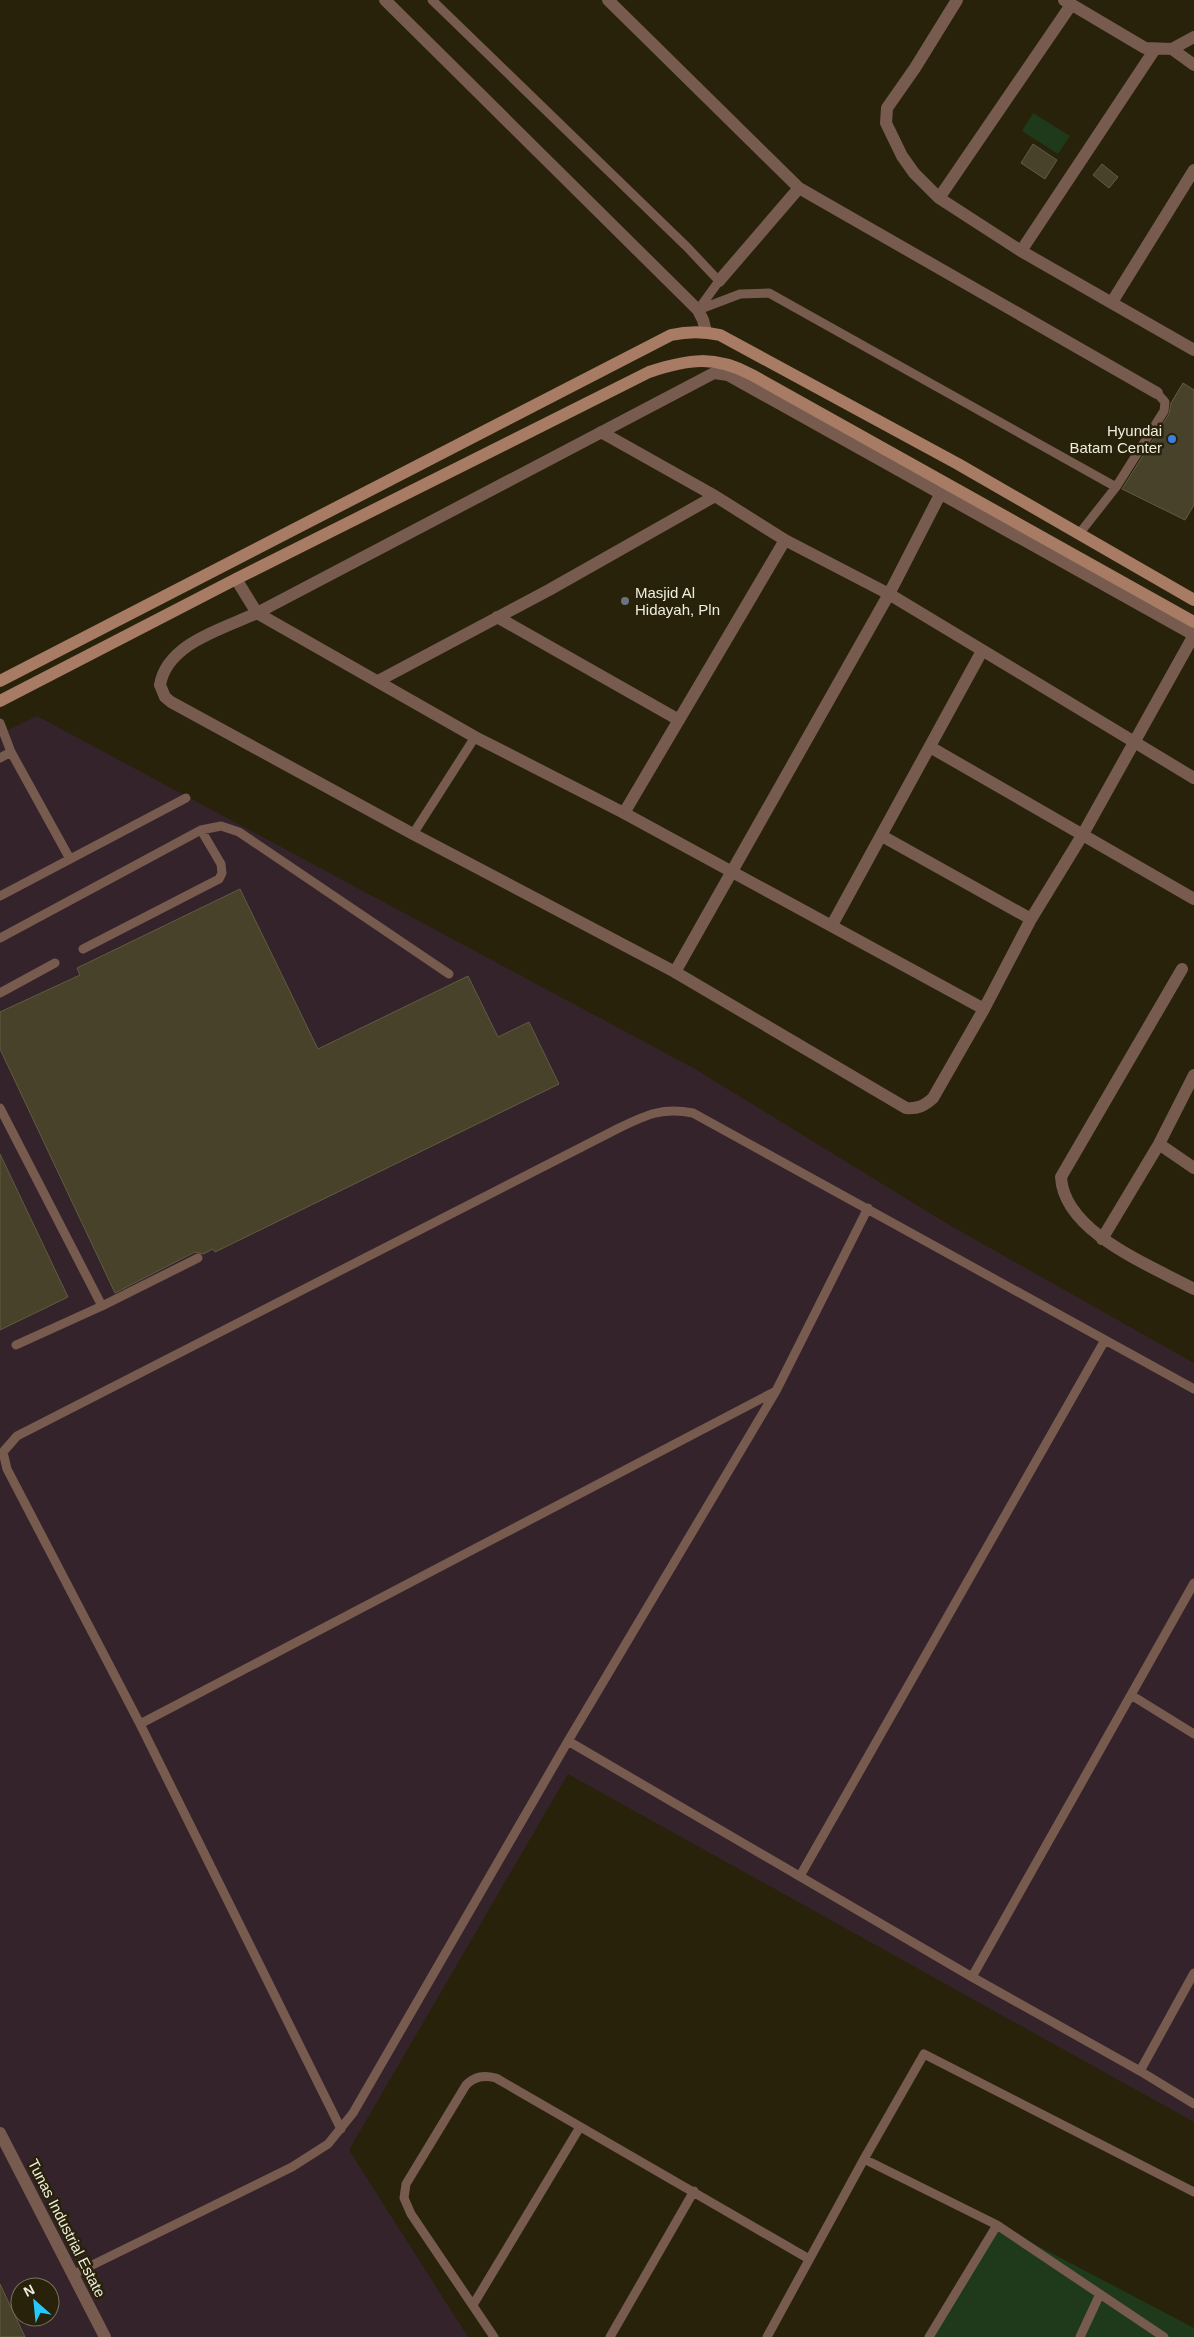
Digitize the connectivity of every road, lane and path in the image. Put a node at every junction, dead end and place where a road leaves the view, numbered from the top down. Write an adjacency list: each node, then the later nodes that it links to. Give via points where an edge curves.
1 (385, 0): 16 (street)
2 (432, 0): 14 (lane)
3 (608, 0): 11 (street)
4 (957, 0): 12 (street, via 916,68 887,108 886,123 902,156)
5 (1068, 2): 7 (street, via 1145,48); 12 (street)
6 (1194, 37): 8 (street)
7 (1155, 49): 8 (street); 13 (street)
8 (1172, 50): 9 (street)
9 (1194, 65)
10 (1194, 170): 15 (street)
11 (799, 188): 14 (street); 19 (street)
12 (938, 198): 13 (street)
13 (1020, 251): 15 (street)
14 (719, 281): 16 (lane)
15 (1112, 302): 18 (street)
16 (698, 310): 17 (street); 22 (lane, via 740,294 769,293)
17 (706, 332): 24 (main road, via 672,335); 26 (main road, via 720,335 958,464)
18 (1194, 350)
19 (1157, 392): 22 (lane, via 1165,402 1164,411)
20 (601, 432): 21 (street, via 707,376 721,373); 23 (street); 31 (street)
21 (943, 487): 25 (main road, via 738,368 725,363 697,361 649,372); 29 (street); 33 (main road); 34 (street)
22 (1116, 487): 26 (lane)
23 (715, 496): 27 (street); 32 (street)
24 (340, 506): 25 (main road); 36 (main road)
25 (348, 522): 28 (main road)
26 (1079, 534): 30 (main road)
27 (785, 540): 29 (street); 39 (street)
28 (236, 579): 31 (street); 38 (main road)
29 (889, 594): 35 (street); 54 (street)
30 (1194, 600)
31 (257, 613): 37 (street); 50 (street, via 197,641 177,655 161,678 165,697)
32 (497, 617): 37 (street); 39 (street)
33 (1194, 622)
34 (1194, 635): 42 (street)
35 (982, 652): 42 (street); 43 (street)
36 (0, 681)
37 (378, 681): 41 (street)
38 (0, 701)
39 (679, 720): 48 (street)
40 (0, 723): 44 (lane)
41 (475, 737): 48 (street); 50 (lane)
42 (1133, 742): 46 (street); 51 (street)
43 (930, 747): 51 (street); 52 (street)
44 (11, 752): 45 (lane); 53 (lane)
45 (0, 758)
46 (1194, 778)
47 (186, 798): 53 (lane)
48 (624, 813): 54 (street)
49 (201, 830): 59 (lane); 60 (lane, via 221,864 219,880); 64 (lane, via 221,826 239,832)
50 (413, 834): 63 (street)
51 (1083, 834): 56 (street); 57 (street)
52 (882, 836): 57 (street); 58 (street)
53 (70, 859): 55 (lane)
54 (731, 871): 58 (street); 63 (street)
55 (0, 896)
56 (1194, 899)
57 (1031, 919): 66 (street)
58 (832, 926): 66 (street)
59 (0, 938)
60 (84, 949)
61 (55, 963): 65 (lane)
62 (1182, 969): 72 (street, via 1061,1177 1061,1186 1071,1206)
63 (675, 972): 66 (street, via 906,1108 913,1109 933,1098)
64 (449, 974)
65 (0, 993)
66 (984, 1008)
67 (1194, 1075): 69 (street)
68 (0, 1108): 75 (lane)
69 (1159, 1144): 70 (street); 72 (street)
70 (1194, 1168)
71 (868, 1208): 76 (lane); 79 (lane); 82 (lane, via 693,1113 660,1111 619,1128 17,1436 3,1452 7,1469)
72 (1102, 1239): 74 (street)
73 (198, 1258): 75 (lane)
74 (1194, 1289)
75 (102, 1306): 77 (lane)
76 (1105, 1340): 78 (lane); 85 (lane)
77 (16, 1345)
78 (1194, 1389)
79 (776, 1391): 82 (lane); 84 (lane)
80 (1194, 1583): 81 (lane)
81 (1131, 1695): 83 (lane); 87 (lane)
82 (140, 1724): 91 (lane)
83 (1194, 1734)
84 (568, 1741): 85 (lane); 91 (lane)
85 (800, 1876): 87 (lane)
86 (1194, 1973): 88 (lane)
87 (972, 1977): 88 (lane)
88 (1140, 2070): 89 (lane)
89 (1194, 2104)
90 (580, 2127): 94 (lane); 100 (lane); 100 (lane, via 496,2078 476,2078 466,2085 406,2184 404,2198 411,2214)
91 (342, 2129): 98 (lane, via 328,2144 292,2167)
92 (1, 2136): 98 (street, Tunas Industrial Estate)
93 (864, 2159): 95 (lane, via 924,2054); 96 (lane); 97 (lane)
94 (694, 2191): 97 (lane); 103 (lane)
95 (1194, 2192)
96 (998, 2225): 99 (lane); 105 (lane)
97 (809, 2260): 104 (lane)
98 (72, 2274): 101 (street, Tunas Industrial Estate)
99 (1100, 2294): 106 (lane); 107 (lane)
100 (474, 2305): 102 (lane)
101 (105, 2337)
102 (494, 2337)
103 (610, 2337)
104 (767, 2337)
105 (929, 2337)
106 (1080, 2337)
107 (1164, 2337)

